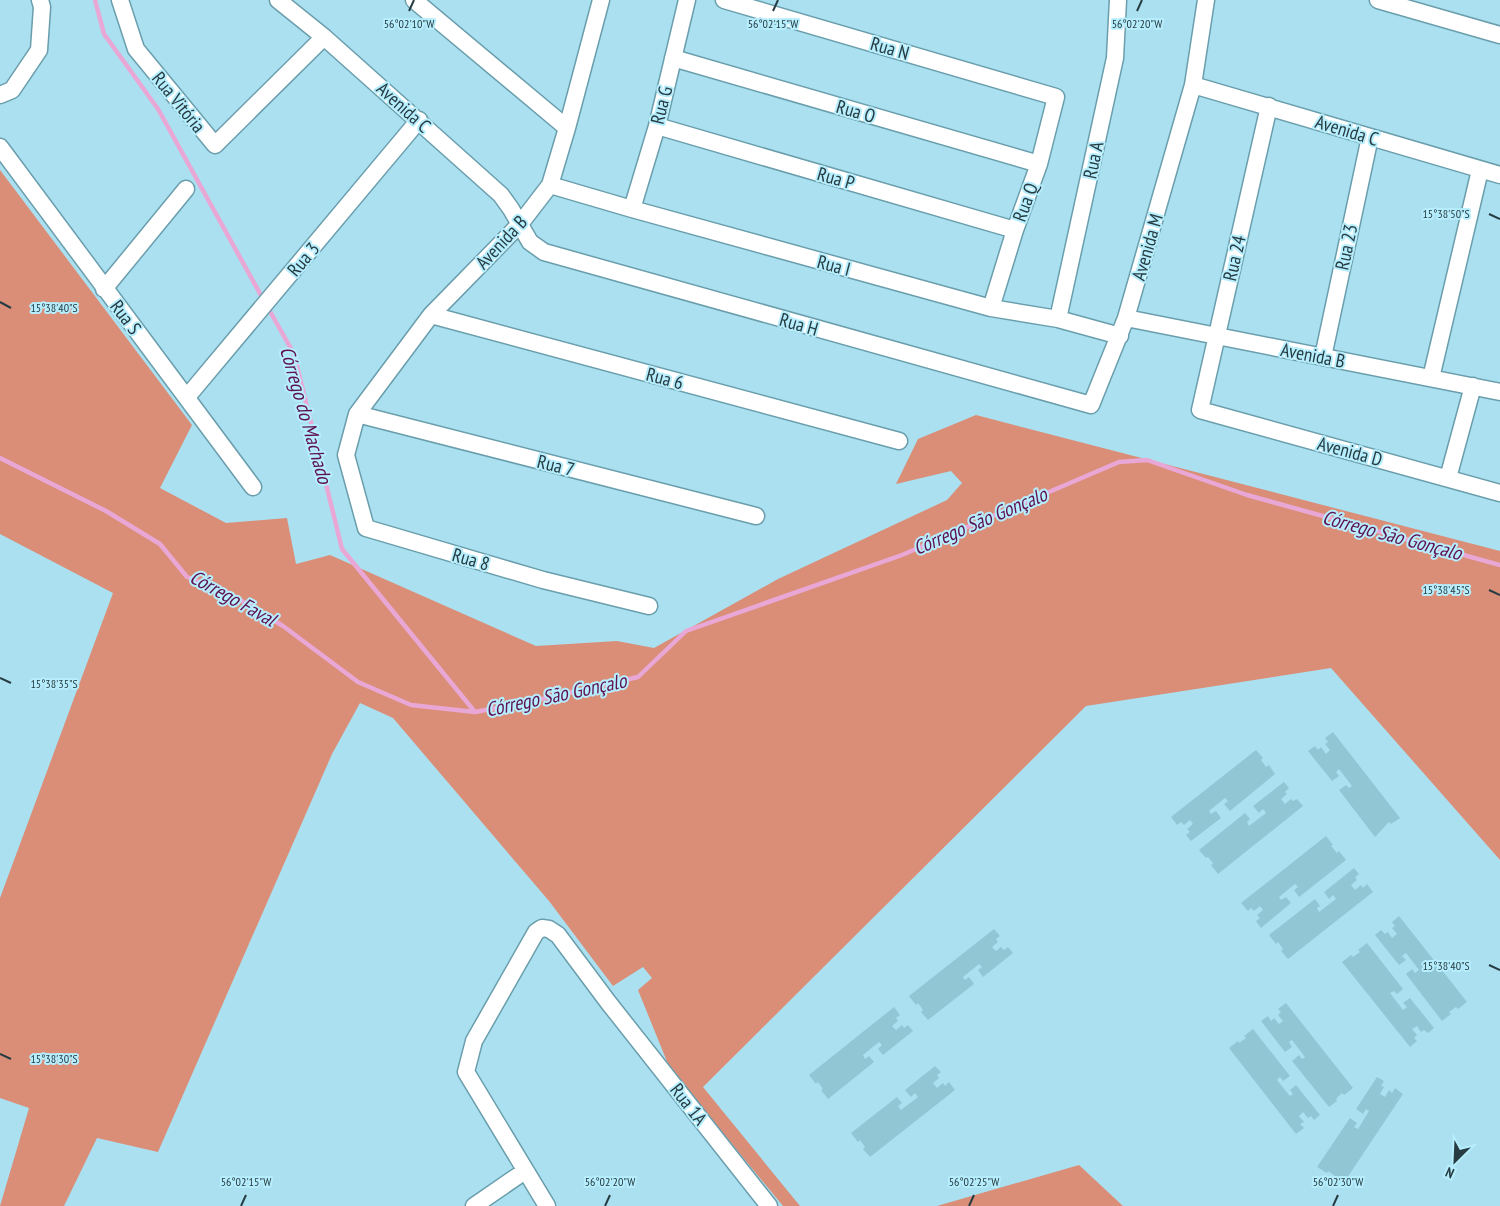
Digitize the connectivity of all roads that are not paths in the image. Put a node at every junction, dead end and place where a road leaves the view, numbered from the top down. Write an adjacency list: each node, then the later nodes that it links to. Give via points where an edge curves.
1 (40, 0): 15 (street, via 39,50 12,90)
2 (120, 0): 12 (street, Rua Vitória, via 136,49 215,145)
3 (278, 0): 12 (street, Avenida C)
4 (414, 0): 20 (street)
5 (601, 0): 20 (street, Avenida B)
6 (687, 0): 13 (street, Rua G)
7 (724, 0): 16 (street, Rua N)
8 (1118, 0): 35 (street, Rua A, via 1115,58)
9 (1206, 0): 14 (street, Avenida M)
10 (1378, 0): 11 (street)
11 (1500, 35)
12 (324, 37): 18 (street, Avenida C)
13 (673, 58): 19 (street, Rua G); 23 (street, Rua O)
14 (1193, 85): 17 (street, Avenida C); 34 (street, Avenida M)
15 (0, 95)
16 (1056, 97): 23 (street, Rua Q)
17 (1269, 106): 21 (street, Avenida C); 37 (street, Rua 24)
18 (419, 120): 29 (street, Avenida C, via 501,195); 42 (street, Rua 3)
19 (656, 126): 28 (street, Rua G); 30 (street, Rua P)
20 (567, 128): 26 (street, Avenida B)
21 (1370, 137): 24 (street, Avenida C); 38 (street, Rua 23)
22 (0, 147): 31 (street, Rua S)
23 (1038, 164): 30 (street, Rua Q)
24 (1480, 170): 25 (street, Avenida C); 39 (street)
25 (1500, 176)
26 (550, 185): 28 (street, Rua I); 29 (street, Avenida B)
27 (186, 189): 31 (street)
28 (632, 209): 32 (street, Rua I)
29 (520, 224): 33 (street, Avenida B); 43 (street, Rua H, via 530,242 544,252)
30 (1015, 230): 32 (street, Rua Q)
31 (104, 288): 42 (street, Rua S)
32 (991, 308): 35 (street, Rua I)
33 (431, 315): 45 (street, Avenida B); 46 (street, Rua 6)
34 (1126, 318): 36 (street, Avenida M); 37 (street, Avenida B)
35 (1058, 319): 36 (street, Rua I)
36 (1120, 336): 43 (street, Avenida M)
37 (1216, 336): 38 (street, Avenida B); 44 (street, Rua 24)
38 (1323, 357): 39 (street, Avenida B)
39 (1431, 378): 40 (street, Avenida B)
40 (1473, 386): 41 (street, Avenida B); 48 (street)
41 (1500, 392)
42 (187, 397): 49 (street, Rua S)
43 (1091, 405)
44 (1200, 410): 48 (street, Avenida D)
45 (357, 414): 47 (street, Avenida B); 51 (street, Rua 7)
46 (899, 441)
47 (346, 455): 52 (street, Rua 8, via 366,528 543,580)
48 (1448, 478): 50 (street, Avenida D)
49 (253, 487)
50 (1500, 493)
51 (756, 516)
52 (649, 606)
53 (525, 1171): 54 (street); 55 (street); 56 (street, Rua 1A, via 466,1072 474,1041 536,932 542,928 558,935)
54 (474, 1206)
55 (548, 1206)
56 (769, 1206)

